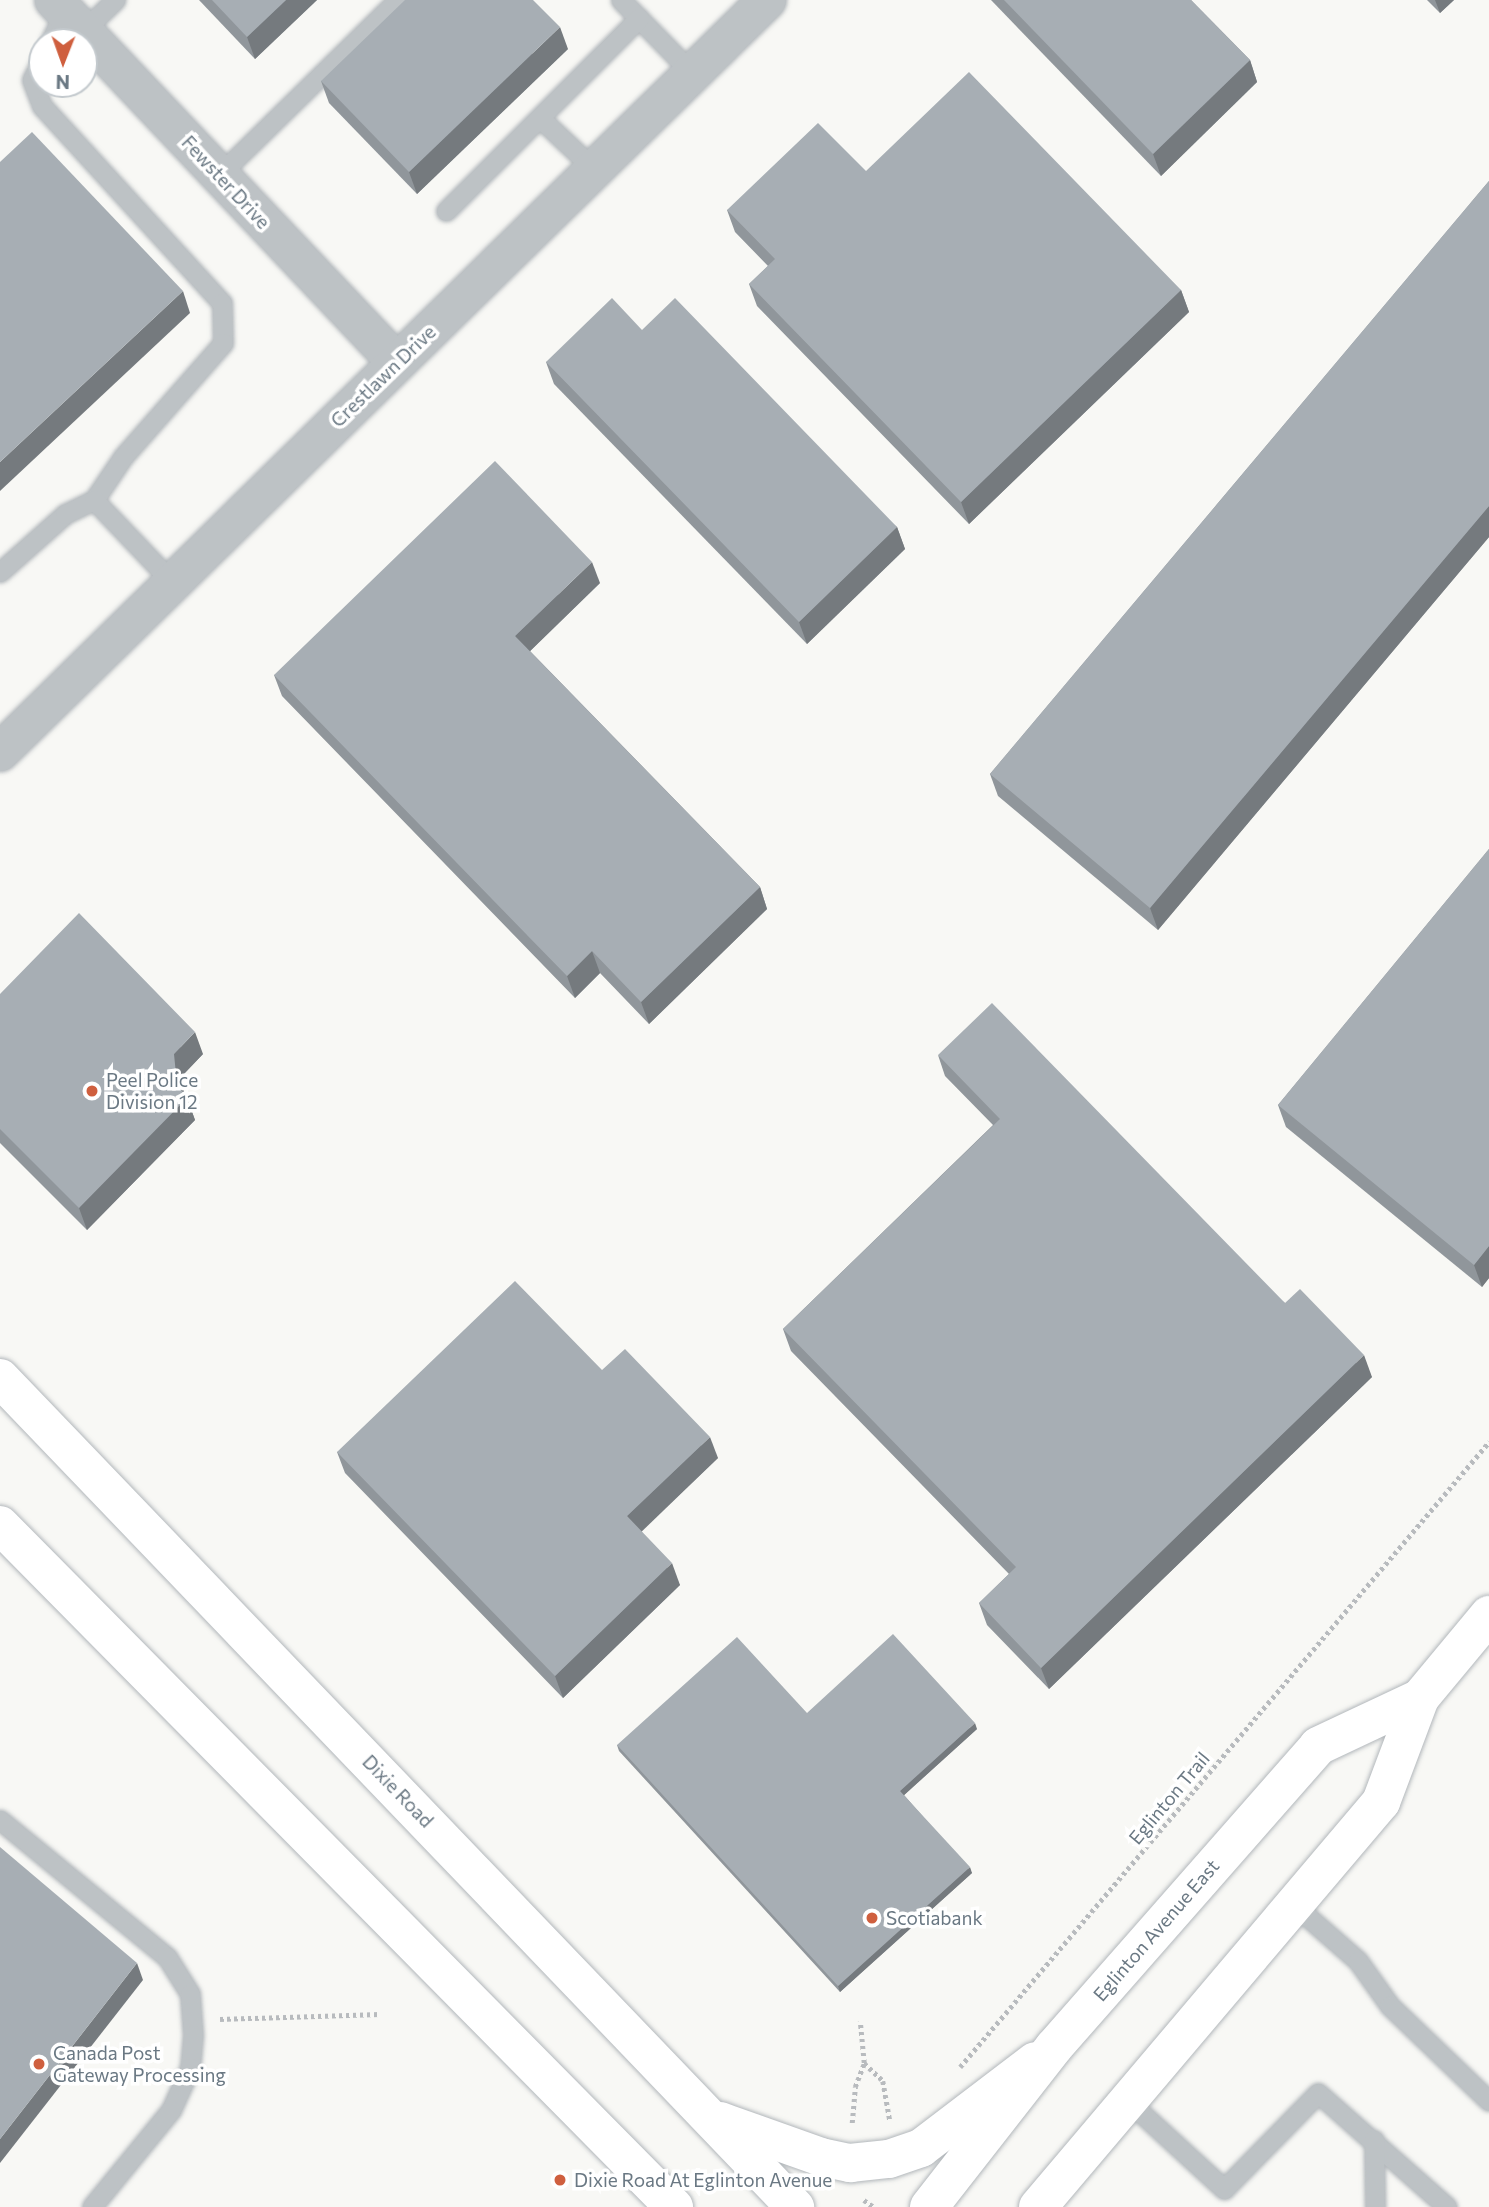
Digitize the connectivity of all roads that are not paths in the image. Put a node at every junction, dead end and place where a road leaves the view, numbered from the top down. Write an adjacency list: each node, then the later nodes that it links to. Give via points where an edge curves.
1 (115, 0): 6 (lane)
2 (398, 0): 11 (lane)
3 (621, 0): 5 (lane)
4 (767, 0): 7 (street, Crestlawn Drive)
5 (639, 18): 7 (lane); 9 (lane)
6 (63, 21): 11 (street, Fewster Drive)
7 (692, 73): 10 (street, Crestlawn Drive)
8 (39, 98): 14 (lane, via 60,129 222,303 223,343 123,457)
9 (541, 119): 10 (lane); 12 (lane)
10 (594, 169): 13 (street, Crestlawn Drive)
11 (219, 175): 13 (street, Fewster Drive)
12 (446, 211)
13 (397, 363): 16 (street, Crestlawn Drive)
14 (94, 500): 15 (lane, via 65,514); 16 (lane)
15 (0, 572)
16 (173, 583): 17 (street, Crestlawn Drive)
17 (0, 752)
18 (0, 1378): 27 (main road, Dixie Road)
19 (0, 1525): 28 (main road)
20 (1489, 1615): 21 (main road, Eglinton Avenue East)
21 (1420, 1698): 23 (main road, Eglinton Avenue East, via 1381,1802); 24 (main road, Eglinton Avenue East, via 1318,1746)
22 (0, 1820): 32 (lane, via 167,1957 190,1994 190,2068 172,2110)
23 (1293, 1904): 25 (main road, Eglinton Avenue East); 26 (lane, via 1357,1961 1390,2006)
24 (1054, 2047): 27 (main road, via 921,2148 889,2159 850,2163 821,2157); 36 (main road, Eglinton Avenue East)
25 (1127, 2100): 30 (main road, Eglinton Avenue East); 31 (lane)
26 (1489, 2101)
27 (713, 2119): 35 (main road, Dixie Road)
28 (595, 2125): 33 (main road); 34 (main road)
29 (1374, 2140): 31 (lane, via 1318,2093); 37 (lane); 38 (lane)
30 (1048, 2198)
31 (1225, 2198)
32 (92, 2207)
33 (643, 2207)
34 (674, 2207)
35 (795, 2207)
36 (929, 2207)
37 (1375, 2207)
38 (1447, 2207)

